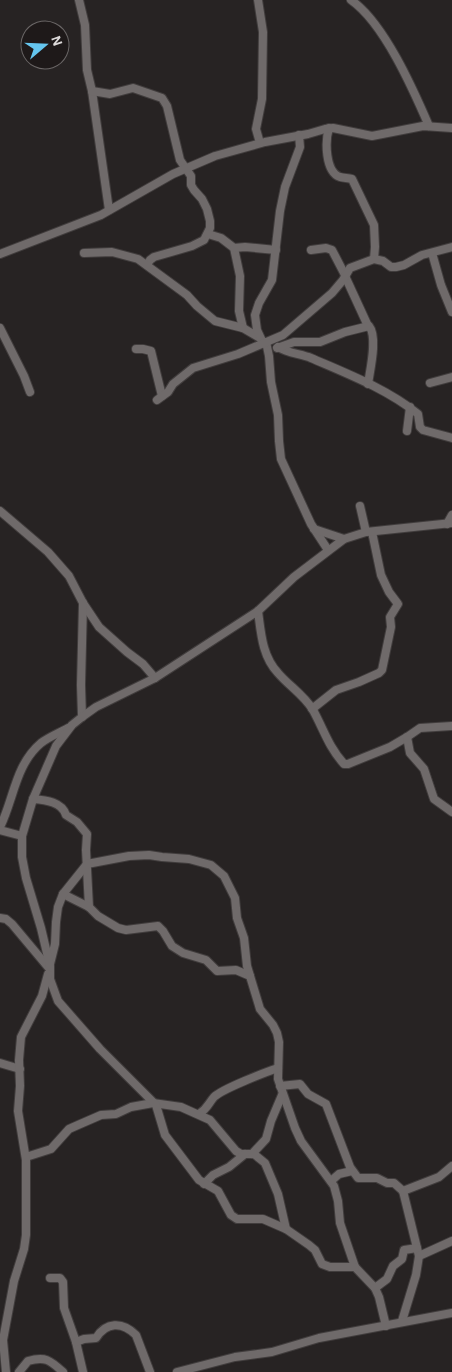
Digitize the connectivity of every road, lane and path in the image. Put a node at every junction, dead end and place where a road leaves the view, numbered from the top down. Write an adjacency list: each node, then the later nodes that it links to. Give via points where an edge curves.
1 (79, 0): 4 (street)
2 (258, 0): 9 (street, via 263,32 262,100 256,129)
3 (351, 0): 5 (street, via 375,23)
4 (92, 91): 10 (street, via 110,94 133,88 159,96 167,106 177,151); 11 (street)
5 (430, 126): 6 (street, via 379,136); 7 (street)
6 (329, 128): 8 (street); 20 (street, via 327,151 332,170 339,177 352,179 373,223)
7 (452, 128)
8 (299, 135): 9 (street); 15 (street, via 300,146 280,211)
9 (260, 143): 10 (street)
10 (185, 168): 11 (street); 12 (street, via 207,209 210,221)
11 (109, 210): 19 (street)
12 (208, 234): 14 (street, via 221,238); 21 (street, via 201,243 154,256)
13 (452, 247): 18 (street)
14 (234, 248): 15 (street); 26 (street, via 240,276 239,311)
15 (276, 250): 27 (street, via 272,280 259,303 256,316 257,330)
16 (311, 250): 22 (street, via 332,250)
17 (84, 253): 21 (street, via 112,252)
18 (432, 253): 20 (street, via 396,267 383,260); 23 (street)
19 (0, 254)
20 (374, 260): 22 (street, via 349,269)
21 (147, 265): 26 (street, via 188,295 215,321)
22 (345, 276): 24 (street); 27 (street, via 332,293 290,330)
23 (452, 312)
24 (368, 326): 28 (street, via 324,341 294,342); 32 (street, via 372,330 373,342)
25 (0, 328): 33 (street)
26 (243, 328): 27 (street)
27 (264, 343): 28 (street); 29 (street, via 193,368 160,398 151,351); 41 (street, via 278,415 282,459)
28 (278, 347): 32 (street)
29 (136, 349)
30 (452, 378): 31 (street)
31 (430, 383)
32 (368, 384): 34 (street)
33 (30, 392)
34 (410, 407): 35 (street); 36 (street, via 418,414 423,430)
35 (407, 430)
36 (452, 438)
37 (360, 506): 42 (street)
38 (0, 511): 45 (street, via 54,558 69,576)
39 (452, 515): 40 (street)
40 (449, 523): 42 (street)
41 (314, 529): 43 (street); 44 (street)
42 (369, 532): 43 (street); 48 (street, via 381,575 398,604 390,617 392,627 382,670 336,690)
43 (344, 539): 44 (street)
44 (328, 550): 46 (street)
45 (83, 603): 47 (street, via 100,627); 49 (street)
46 (258, 611): 47 (street); 48 (street, via 268,660)
47 (155, 678): 49 (street)
48 (312, 709): 52 (street, via 330,746 344,764)
49 (82, 717): 50 (street)
50 (72, 725): 53 (street, via 56,746); 55 (street, via 43,742 26,759)
51 (452, 726): 52 (street, via 420,728)
52 (407, 737): 54 (street, via 410,754 424,769 434,799)
53 (33, 799): 56 (street); 57 (street, via 61,806 66,815 84,830 87,834)
54 (452, 812)
55 (1, 825): 56 (street)
56 (22, 836): 61 (street, via 26,878)
57 (87, 864): 58 (street); 59 (street); 62 (street, via 149,855 189,859 218,869 235,898)
58 (63, 894): 59 (street); 61 (street, via 58,907)
59 (89, 907): 62 (street, via 109,924 126,930 158,926 168,942 178,950 204,958 217,971 236,970)
60 (0, 918): 61 (street, via 12,924)
61 (49, 969): 65 (street, via 42,996 21,1037); 68 (street, via 58,1001)
62 (250, 976): 64 (street, via 260,1009 277,1033)
63 (0, 1063): 65 (street)
64 (278, 1068): 66 (street); 69 (street, via 218,1094)
65 (20, 1069): 71 (street, via 18,1111)
66 (280, 1086): 67 (street); 73 (street, via 300,1084 308,1094 326,1104)
67 (282, 1095): 70 (street, via 266,1139); 74 (street, via 299,1137)
68 (156, 1105): 69 (street, via 172,1105); 71 (street, via 134,1106 116,1114 101,1115 69,1129 51,1149); 75 (street, via 165,1135)
69 (199, 1114): 70 (street, via 214,1122 239,1153)
70 (248, 1154): 75 (street, via 213,1174); 77 (street, via 265,1163 280,1199)
71 (26, 1157): 88 (street, via 26,1235 2,1340)
72 (452, 1166): 76 (street, via 439,1177)
73 (352, 1171): 74 (street, via 339,1174); 76 (street, via 359,1179 377,1178)
74 (331, 1181): 81 (street, via 338,1201 340,1223)
75 (204, 1184): 77 (street, via 218,1191 226,1210 233,1217 263,1219)
76 (403, 1191): 79 (street)
77 (286, 1229): 81 (street, via 310,1245 322,1264)
78 (452, 1241): 80 (street)
79 (417, 1248): 80 (street); 83 (street, via 404,1250 402,1259 393,1266 387,1279)
80 (419, 1256): 85 (street)
81 (356, 1267): 83 (street)
82 (50, 1278): 87 (street, via 60,1278 62,1282 64,1308)
83 (374, 1288): 86 (street)
84 (452, 1313): 85 (street)
85 (402, 1321): 86 (street)
86 (386, 1326): 93 (street)
87 (76, 1342): 91 (street); 92 (street, via 95,1338 108,1325 131,1330 136,1334)
88 (6, 1372)
89 (19, 1372): 90 (street, via 28,1361 45,1358)
90 (63, 1372)
91 (83, 1372)
92 (150, 1372)
93 (177, 1372)

